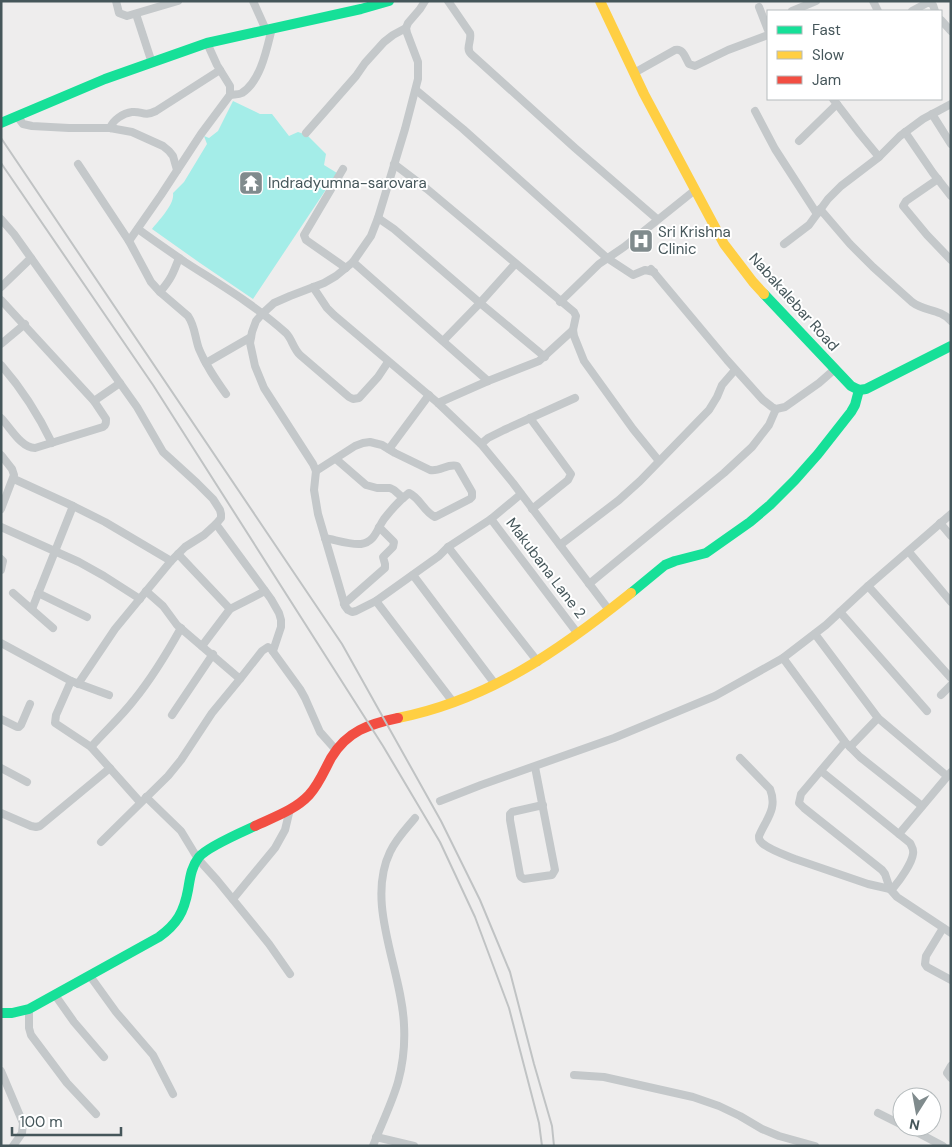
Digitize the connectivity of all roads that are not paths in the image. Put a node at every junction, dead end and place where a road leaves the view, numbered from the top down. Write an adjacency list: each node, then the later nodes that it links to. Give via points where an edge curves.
1 (116, 1): 14 (street, via 123,15)
2 (178, 1): 9 (street)
3 (253, 1): 18 (street)
4 (425, 1): 17 (street)
5 (448, 1): 48 (street, via 470,33 468,52)
6 (600, 1): 24 (main road, Nabakalebar Road)
7 (816, 1): 11 (street)
8 (387, 2): 18 (main road)
9 (160, 4): 14 (street)
10 (759, 7): 16 (street)
11 (794, 10)
12 (914, 10): 13 (street, via 930,3)
13 (935, 10)
14 (136, 14): 22 (street)
15 (942, 21): 20 (street)
16 (767, 27)
17 (406, 28): 25 (street, via 418,62); 35 (street, via 384,42)
18 (269, 29): 21 (main road); 26 (street, via 259,72 244,91)
19 (767, 30): 24 (street, via 695,66 689,64 679,49)
20 (951, 31)
21 (208, 43): 22 (main road); 23 (street)
22 (152, 62): 31 (main road)
23 (220, 70): 26 (street, via 230,86); 33 (street, via 156,111 147,115 129,113 115,120)
24 (634, 73): 44 (main road, Nabakalebar Road)
25 (416, 90): 40 (street); 55 (street)
26 (230, 95): 42 (street)
27 (835, 101): 36 (street); 38 (street)
28 (951, 104): 30 (street)
29 (755, 111): 46 (street, via 775,149)
30 (932, 114): 34 (street); 37 (street)
31 (17, 116): 32 (main road); 33 (street, via 23,124 32,126)
32 (1, 123)
33 (110, 128): 42 (street, via 132,132 163,146 172,156)
34 (905, 132): 38 (street); 43 (street)
35 (306, 133)
36 (799, 141)
37 (951, 144)
38 (879, 157): 46 (street, via 841,186)
39 (78, 164): 51 (street)
40 (394, 164): 47 (street); 58 (street)
41 (343, 169): 59 (street, via 304,235 306,240)
42 (177, 170): 50 (street)
43 (938, 179): 45 (street); 56 (street, via 903,206)
44 (695, 190): 48 (street); 78 (main road, Nabakalebar Road, via 737,262)
45 (951, 196)
46 (819, 211): 52 (street, via 803,230); 67 (street, via 872,267 912,302 939,312)
47 (378, 218): 57 (street, via 371,236); 65 (street)
48 (657, 219): 55 (street)
49 (3, 225): 53 (street)
50 (138, 229): 51 (street); 54 (street)
51 (128, 241): 62 (street)
52 (784, 244)
53 (31, 258): 60 (street); 81 (street)
54 (179, 258): 62 (street, via 169,282); 66 (street)
55 (607, 258): 64 (street); 79 (street, via 633,275 651,270)
56 (951, 260)
57 (353, 262): 59 (street); 71 (street)
58 (514, 264): 64 (street); 65 (street)
59 (346, 268): 61 (street)
60 (1, 286)
61 (313, 288): 66 (street, via 274,304); 75 (street, via 326,308)
62 (160, 292): 76 (street, via 188,316)
63 (1, 300): 68 (street)
64 (560, 302): 69 (street, via 576,316)
65 (480, 303): 71 (street); 74 (street)
66 (262, 314): 70 (street); 75 (street, via 289,336 300,355 352,399 359,398)
67 (951, 321)
68 (25, 324): 72 (street); 86 (street)
69 (573, 330): 74 (street); 96 (street, via 589,370)
70 (251, 337): 76 (street); 97 (street, via 255,366 264,388)
71 (443, 341): 80 (street)
72 (1, 344)
73 (951, 346): 82 (main road)
74 (545, 357): 80 (street)
75 (388, 362): 84 (street)
76 (206, 363): 83 (street)
77 (1, 365): 91 (street, via 36,411)
78 (835, 369): 82 (main road, Nabakalebar Road); 88 (street, via 785,407)
79 (735, 370): 88 (street); 96 (street, via 722,385 709,410)
80 (488, 380): 87 (street)
81 (120, 383): 86 (street); 108 (street, via 163,452 202,488 220,510)
82 (859, 390): 134 (main road, via 851,412 819,454 756,518 706,553 671,561)
83 (226, 394)
84 (428, 395): 87 (street); 93 (street)
85 (575, 398): 90 (street)
86 (94, 401): 91 (street, via 106,419 105,425)
87 (438, 403): 92 (street)
88 (776, 409): 122 (street, via 769,426 752,447)
89 (1, 418): 91 (street, via 23,444 31,448)
90 (530, 418): 92 (street); 103 (street, via 570,474 568,480)
91 (52, 443)
92 (481, 444): 99 (street)
93 (388, 449): 95 (street, via 376,443 363,443); 100 (street, via 430,470 458,466 472,495 435,517 410,493)
94 (1, 454): 98 (street, via 14,472)
95 (336, 459): 97 (street); 100 (street, via 366,485 390,488)
96 (659, 462): 113 (street, via 619,500)
97 (316, 471): 112 (street, via 315,496)
98 (14, 479): 101 (street); 102 (street)
99 (521, 494): 103 (street); 106 (street)
100 (403, 498): 110 (street)
101 (3, 499): 104 (street)
102 (73, 506): 115 (street); 119 (street)
103 (532, 508): 113 (street)
104 (1, 509)
105 (951, 514): 107 (street)
106 (492, 519): 114 (street); 139 (street, Makubana Lane 2)
107 (940, 523): 111 (street); 116 (street)
108 (216, 524): 117 (street); 124 (street)
109 (1, 527): 115 (street)
110 (379, 527): 112 (street, via 374,537 364,543); 131 (street, via 394,542 383,557 385,568)
111 (951, 536)
112 (325, 538): 131 (street)
113 (560, 545): 122 (street)
114 (448, 547): 121 (street); 146 (street)
115 (55, 551): 127 (street); 128 (street)
116 (909, 552): 123 (street); 130 (street)
117 (178, 554): 119 (street); 133 (street)
118 (1, 559): 120 (street, via 4,561)
119 (171, 561): 125 (street)
120 (1, 570)
121 (413, 575): 129 (street); 150 (street)
122 (589, 584): 134 (street)
123 (868, 586): 135 (street); 147 (street)
124 (265, 590): 133 (street); 143 (street, via 281,620)
125 (146, 591): 128 (street); 138 (street)
126 (13, 593): 132 (street)
127 (38, 593): 132 (street); 136 (street)
128 (140, 599): 149 (street)
129 (376, 601): 131 (street, via 352,612); 154 (street)
130 (951, 602)
131 (344, 604)
132 (32, 609): 137 (street)
133 (230, 609): 142 (street)
134 (609, 610): 139 (main road)
135 (840, 612): 140 (street); 156 (street)
136 (87, 617)
137 (53, 628)
138 (181, 628): 142 (street); 161 (street, via 147,683)
139 (578, 634): 146 (main road)
140 (815, 634): 145 (street); 158 (street)
141 (1, 643): 149 (street)
142 (202, 646): 144 (street)
143 (273, 652): 148 (street, via 265,648); 162 (street, via 300,689 320,732)
144 (213, 654): 148 (street); 157 (street)
145 (783, 658): 160 (street); 164 (street, via 714,696)
146 (538, 662): 150 (main road)
147 (951, 678)
148 (240, 679): 170 (street, via 168,776)
149 (75, 682): 152 (street); 161 (street, via 56,715 56,722)
150 (495, 684): 154 (main road)
151 (951, 685): 153 (street)
152 (109, 695)
153 (941, 695)
154 (453, 702): 162 (main road, via 354,732)
155 (30, 704): 159 (street, via 19,727)
156 (927, 711)
157 (172, 715)
158 (878, 718): 160 (street); 168 (street)
159 (1, 719)
160 (848, 745): 167 (street); 173 (street)
161 (91, 747): 166 (street)
162 (336, 750): 174 (main road, via 313,790)
163 (740, 758): 180 (street, via 773,796 772,808 759,836 762,843 795,859)
164 (535, 767): 171 (street); 172 (street)
165 (1, 768): 169 (street)
166 (110, 768): 170 (street); 175 (street, via 40,826 31,826)
167 (821, 771): 177 (street); 180 (street, via 801,794 799,803 882,870)
168 (949, 774): 173 (street)
169 (27, 782)
170 (143, 800): 178 (street); 179 (street, via 181,831)
171 (440, 801)
172 (543, 805): 172 (street, via 510,814 520,875 524,879 552,875 555,870)
173 (922, 806): 177 (street)
174 (290, 809): 179 (main road, via 207,850); 181 (street, via 275,848)
175 (1, 813)
176 (415, 818): 200 (street, via 390,850 384,872 382,913 401,1000 404,1046 398,1081)
177 (899, 834): 180 (street, via 910,843 914,853 898,882)
178 (101, 842)
179 (198, 859): 181 (street); 185 (main road, via 190,874 182,913 168,931)
180 (890, 889): 182 (street)
181 (233, 899): 184 (street)
182 (943, 928): 183 (street); 186 (street, via 926,956 925,964)
183 (951, 933)
184 (290, 974)
185 (90, 976): 187 (main road); 195 (street, via 152,1055)
186 (951, 980)
187 (55, 995): 188 (main road); 190 (street)
188 (29, 1009): 189 (main road); 197 (street, via 29,1028 34,1040)
189 (1, 1013)
190 (104, 1057)
191 (951, 1066): 194 (street, via 947,1073)
192 (1, 1071): 201 (street, via 22,1123 22,1133)
193 (574, 1075): 204 (street, via 604,1077 693,1097 779,1136)
194 (951, 1078)
195 (173, 1094)
196 (878, 1113): 198 (street)
197 (96, 1114)
198 (892, 1120)
199 (926, 1137): 205 (street)
200 (376, 1138): 202 (street); 203 (street)
201 (13, 1146)
202 (373, 1146)
203 (414, 1146)
204 (815, 1146)
205 (943, 1146)

